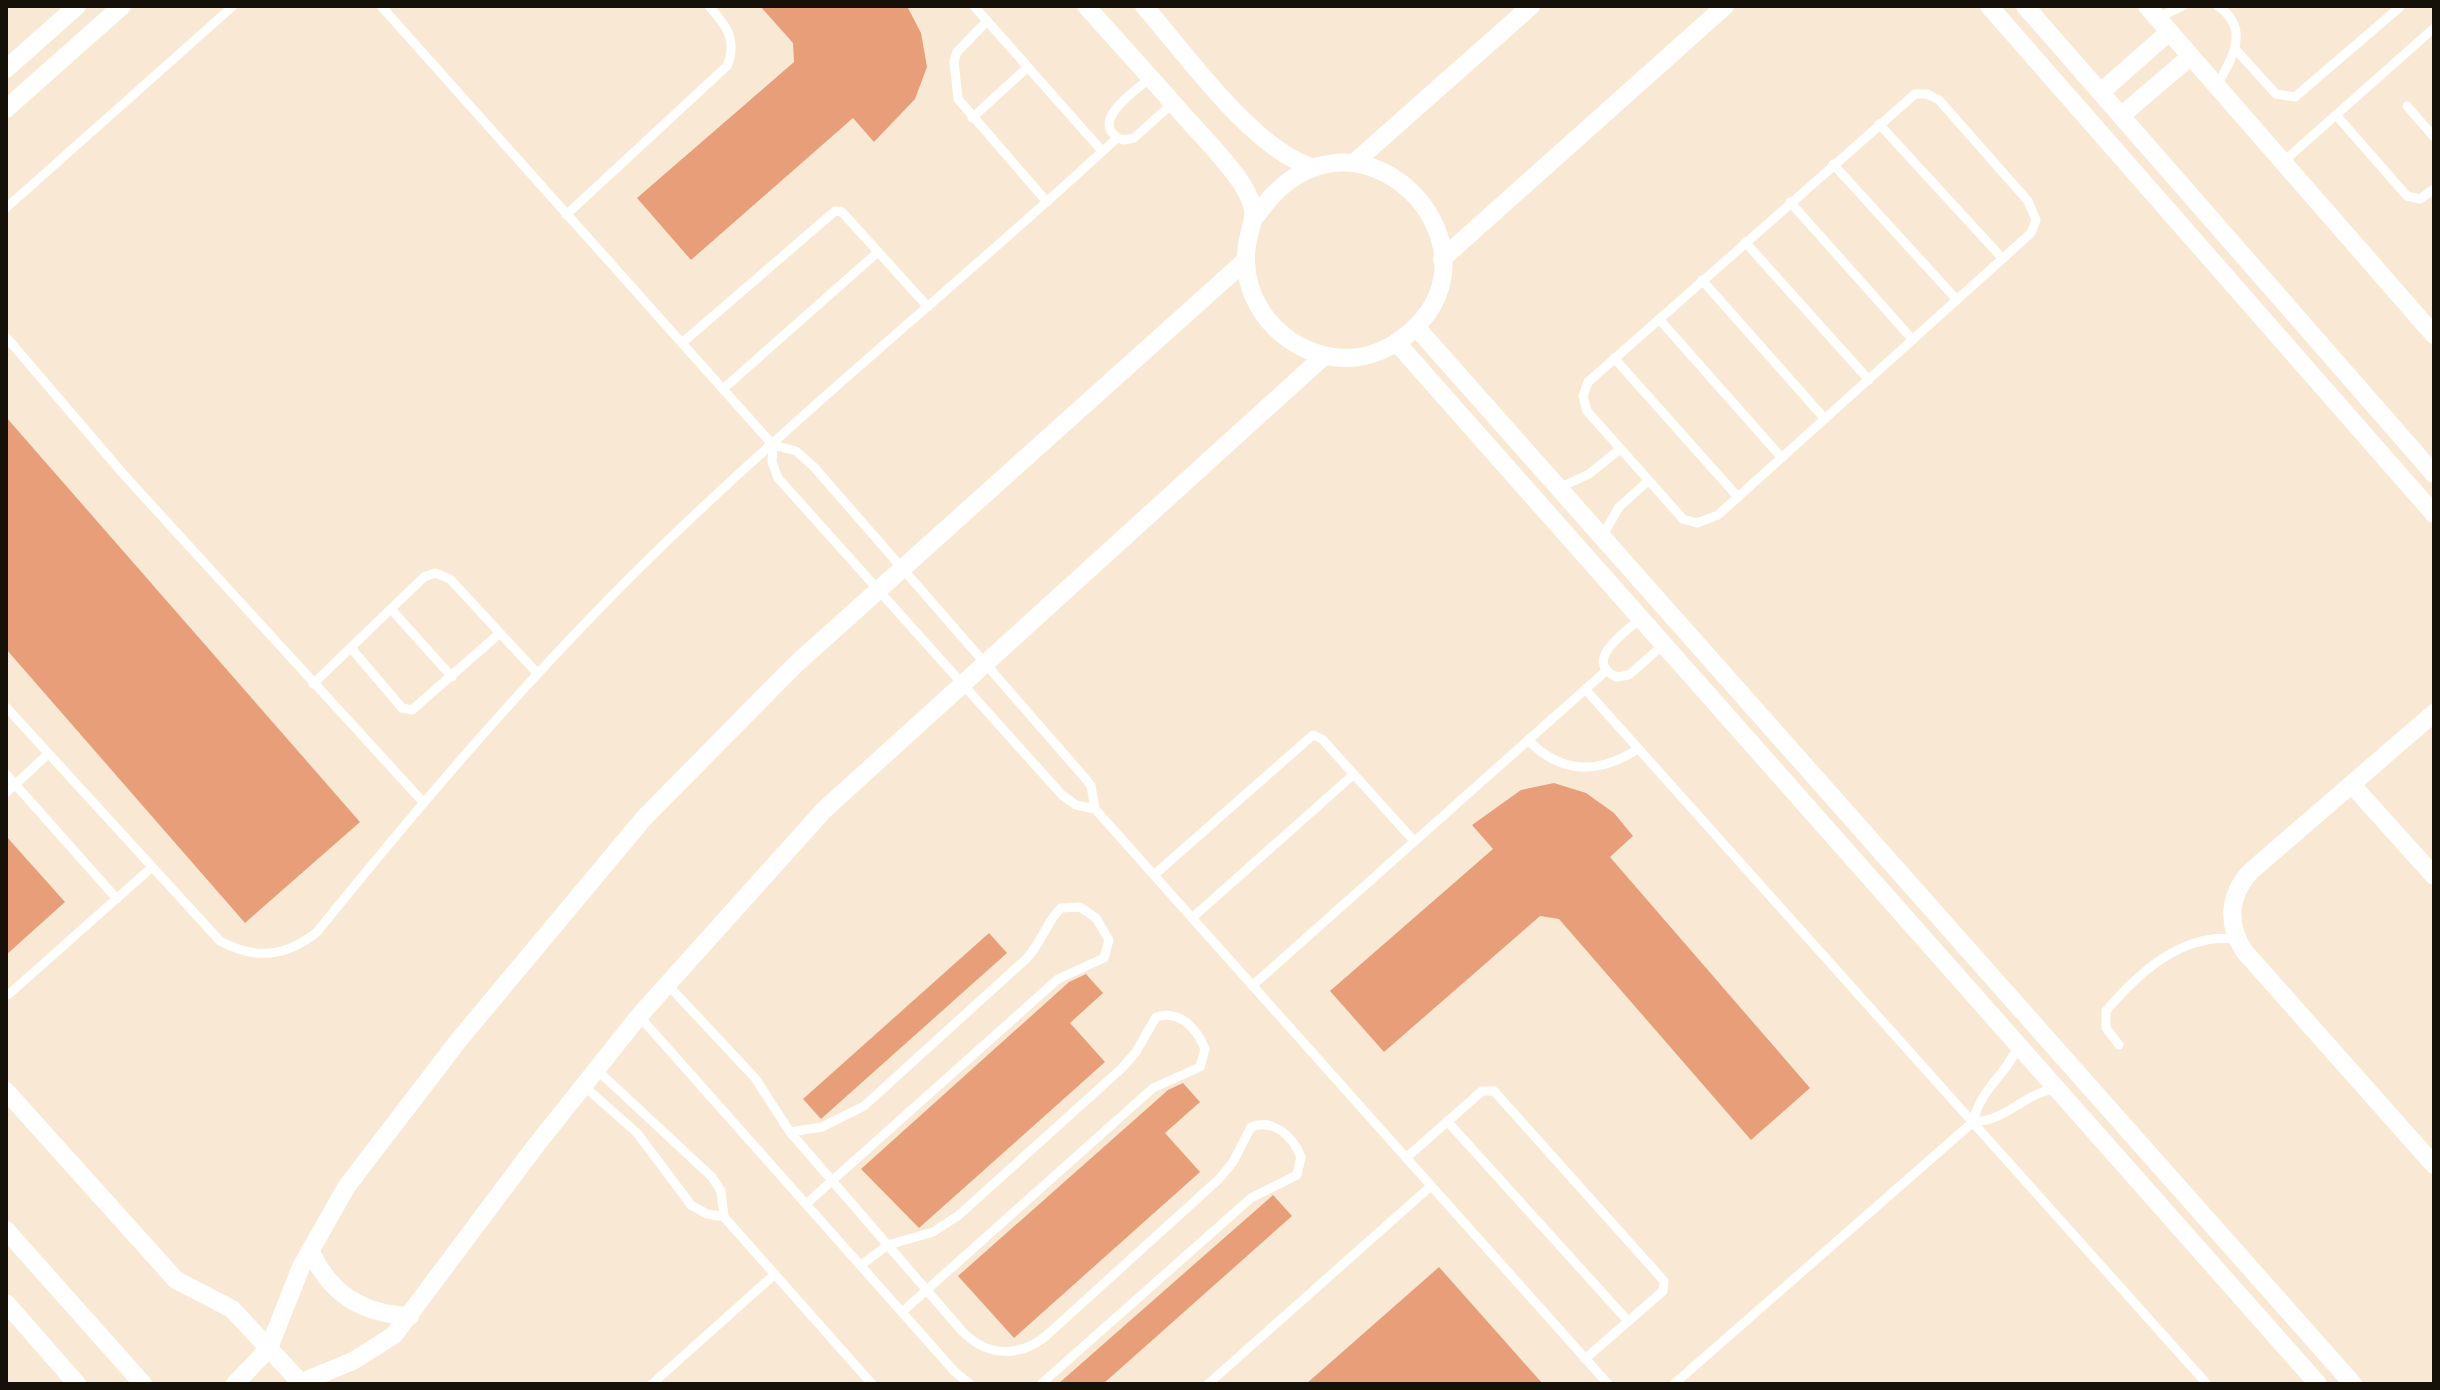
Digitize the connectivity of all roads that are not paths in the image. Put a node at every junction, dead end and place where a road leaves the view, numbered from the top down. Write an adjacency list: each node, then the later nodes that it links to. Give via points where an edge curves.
1 (77, 6): 22 (street)
2 (122, 6): 28 (street)
3 (233, 6): 43 (lane)
4 (381, 6): 44 (lane)
5 (709, 6): 44 (lane, via 732,40 727,66)
6 (974, 6): 17 (lane)
7 (1086, 6): 23 (street)
8 (1144, 6): 39 (street, via 1264,141)
9 (1531, 6): 36 (street)
10 (1725, 6): 48 (street)
11 (1989, 6): 73 (street)
12 (2025, 6): 25 (street)
13 (2183, 6): 16 (lane)
14 (2218, 6): 19 (lane, via 2233,21)
15 (2400, 7): 19 (lane, via 2295,97 2276,94)
16 (2158, 19): 20 (street); 25 (street)
17 (987, 21): 21 (lane); 31 (lane, via 962,44 954,61 958,99)
18 (2434, 28): 30 (lane)
19 (2236, 50): 24 (lane)
20 (2191, 56): 24 (street); 29 (street)
21 (1028, 67): 31 (lane); 35 (lane)
22 (6, 69)
23 (1150, 78): 26 (street); 34 (lane, via 1109,117 1109,129)
24 (2217, 85): 37 (street)
25 (2101, 92): 29 (street)
26 (1173, 103): 34 (lane, via 1134,138); 45 (street, via 1240,180)
27 (2407, 106): 33 (lane)
28 (6, 109)
29 (2122, 115): 69 (street)
30 (2336, 115): 37 (lane); 40 (lane, via 2407,196 2420,199)
31 (972, 118): 41 (lane)
32 (1879, 124): 38 (lane); 49 (lane); 49 (lane, via 1915,94 1939,100 2035,213 2031,233)
33 (2434, 137)
34 (1117, 138): 35 (lane)
35 (1102, 151): 41 (lane)
36 (1355, 162): 39 (street); 48 (street, via 1383,170 1416,195 1438,231)
37 (2283, 162): 56 (street)
38 (1833, 164): 42 (lane); 52 (lane)
39 (1311, 167): 45 (street, via 1270,195)
40 (2434, 189)
41 (1047, 202): 53 (lane)
42 (1790, 202): 46 (lane); 58 (lane)
43 (6, 208)
44 (566, 215): 59 (lane)
45 (1257, 215): 50 (street)
46 (1745, 242): 51 (lane); 63 (lane)
47 (878, 252): 53 (lane); 59 (lane, via 842,212 828,214); 64 (lane)
48 (1442, 259): 55 (street, via 1431,307)
49 (2003, 259): 52 (lane)
50 (1246, 260): 61 (street, via 1252,293 1268,322 1293,344); 75 (street)
51 (1702, 280): 54 (lane); 65 (lane)
52 (1957, 300): 58 (lane)
53 (928, 307): 66 (lane)
54 (1659, 319): 62 (lane); 68 (lane)
55 (1416, 327): 60 (street); 71 (street)
56 (2434, 335)
57 (6, 337): 87 (lane)
58 (1913, 340): 63 (lane)
59 (682, 343): 64 (lane)
60 (1397, 343): 61 (street, via 1374,354); 78 (street)
61 (1324, 356): 82 (street)
62 (1614, 358): 67 (lane, via 1588,382 1583,396 1587,411); 72 (lane)
63 (1869, 380): 65 (lane)
64 (723, 389): 66 (lane)
65 (1825, 419): 68 (lane)
66 (773, 445): 75 (lane, via 803,456); 76 (lane, via 778,478); 84 (lane, via 654,554)
67 (1620, 449): 70 (lane); 71 (lane, via 1589,474)
68 (1782, 458): 72 (lane)
69 (2434, 474)
70 (1648, 481): 72 (lane, via 1690,522 1712,520); 74 (lane, via 1619,507)
71 (1559, 488): 74 (street)
72 (1738, 497)
73 (2434, 514)
74 (1602, 537): 152 (street)
75 (902, 570): 76 (street); 82 (lane)
76 (880, 589): 86 (lane); 129 (street, via 796,664 644,818 440,1064 347,1186)
77 (391, 609): 79 (lane, via 424,577 440,573); 81 (lane); 85 (lane)
78 (1640, 619): 80 (street); 83 (lane, via 1607,649)
79 (500, 633): 84 (lane); 85 (lane)
80 (1663, 645): 83 (lane, via 1629,675 1617,677); 113 (street)
81 (351, 648): 85 (lane, via 407,710 417,708); 87 (lane)
82 (982, 663): 86 (street); 100 (lane, via 1085,778)
83 (1607, 670): 88 (lane)
84 (537, 673): 99 (lane)
85 (452, 677)
86 (962, 682): 100 (lane, via 1062,795); 108 (street, via 824,810)
87 (313, 684): 99 (lane)
88 (1585, 689): 91 (lane); 92 (lane)
89 (6, 707): 93 (lane)
90 (2434, 713): 97 (street)
91 (1528, 740): 92 (lane, via 1547,757 1580,769 1604,767); 101 (lane)
92 (1638, 749): 119 (lane)
93 (48, 754): 96 (lane); 102 (lane)
94 (6, 774): 96 (lane)
95 (1354, 774): 101 (lane); 103 (lane, via 1313,735); 106 (lane)
96 (16, 785): 98 (lane); 105 (lane)
97 (2353, 786): 104 (street); 107 (street, via 2243,881 2231,913)
98 (6, 793)
99 (423, 802): 102 (lane, via 317,932 277,953 248,953 220,941)
100 (1095, 809): 103 (lane)
101 (1414, 841): 109 (lane)
102 (151, 868): 105 (lane)
103 (1154, 875): 106 (lane)
104 (2434, 876)
105 (117, 899): 110 (lane)
106 (1192, 918): 109 (lane)
107 (2237, 939): 112 (lane, via 2193,941 2161,960 2106,1011 2106,1028); 122 (street)
108 (667, 984): 111 (street); 120 (lane, via 755,1078)
109 (1252, 986): 121 (lane)
110 (8, 995)
111 (639, 1016): 114 (street); 125 (lane)
112 (2119, 1045)
113 (2018, 1046): 116 (street); 119 (lane, via 1981,1095)
114 (596, 1069): 115 (street); 126 (lane, via 712,1177 721,1191)
115 (583, 1085): 126 (lane, via 637,1133 691,1205); 135 (street)
116 (2055, 1089): 119 (lane, via 2006,1115); 151 (street)
117 (6, 1091): 137 (street, via 176,1280 232,1309)
118 (1447, 1121): 121 (lane); 136 (lane); 136 (lane, via 1482,1091 1494,1091 1664,1281 1663,1291)
119 (1973, 1122): 149 (lane); 150 (lane)
120 (790, 1132): 123 (lane); 123 (lane, via 822,1127 864,1106 1026,959 1061,908 1080,907 1096,918 1109,940 1104,958 1058,979)
121 (1406, 1158): 124 (lane)
122 (2434, 1165)
123 (832, 1181): 125 (lane); 128 (lane)
124 (1431, 1186): 138 (lane); 147 (lane)
125 (806, 1204): 130 (lane)
126 (724, 1217): 131 (lane)
127 (6, 1230): 141 (street)
128 (888, 1245): 130 (lane); 132 (lane); 132 (lane, via 933,1232 959,1215 1122,1068 1156,1017 1175,1015 1192,1027 1205,1049 1200,1067 1153,1088)
129 (310, 1250): 135 (street, via 320,1272 350,1301 369,1310); 137 (street)
130 (861, 1265): 134 (lane)
131 (775, 1274): 143 (lane); 144 (lane)
132 (927, 1290): 134 (lane); 146 (lane, via 980,1346 1004,1352 1027,1348 1219,1179 1251,1127 1264,1123 1287,1135 1301,1157 1297,1175 1251,1198)
133 (6, 1303): 140 (street)
134 (902, 1312): 145 (lane)
135 (410, 1316): 139 (street, via 367,1354)
136 (1628, 1321): 138 (lane)
137 (269, 1348): 139 (street); 142 (street)
138 (1585, 1359): 148 (lane)
139 (300, 1383)
140 (77, 1384)
141 (143, 1384)
142 (235, 1384)
143 (652, 1384)
144 (872, 1384)
145 (970, 1384)
146 (1041, 1384)
147 (1208, 1384)
148 (1608, 1384)
149 (1674, 1384)
150 (2207, 1384)
151 (2318, 1384)
152 (2353, 1384)

